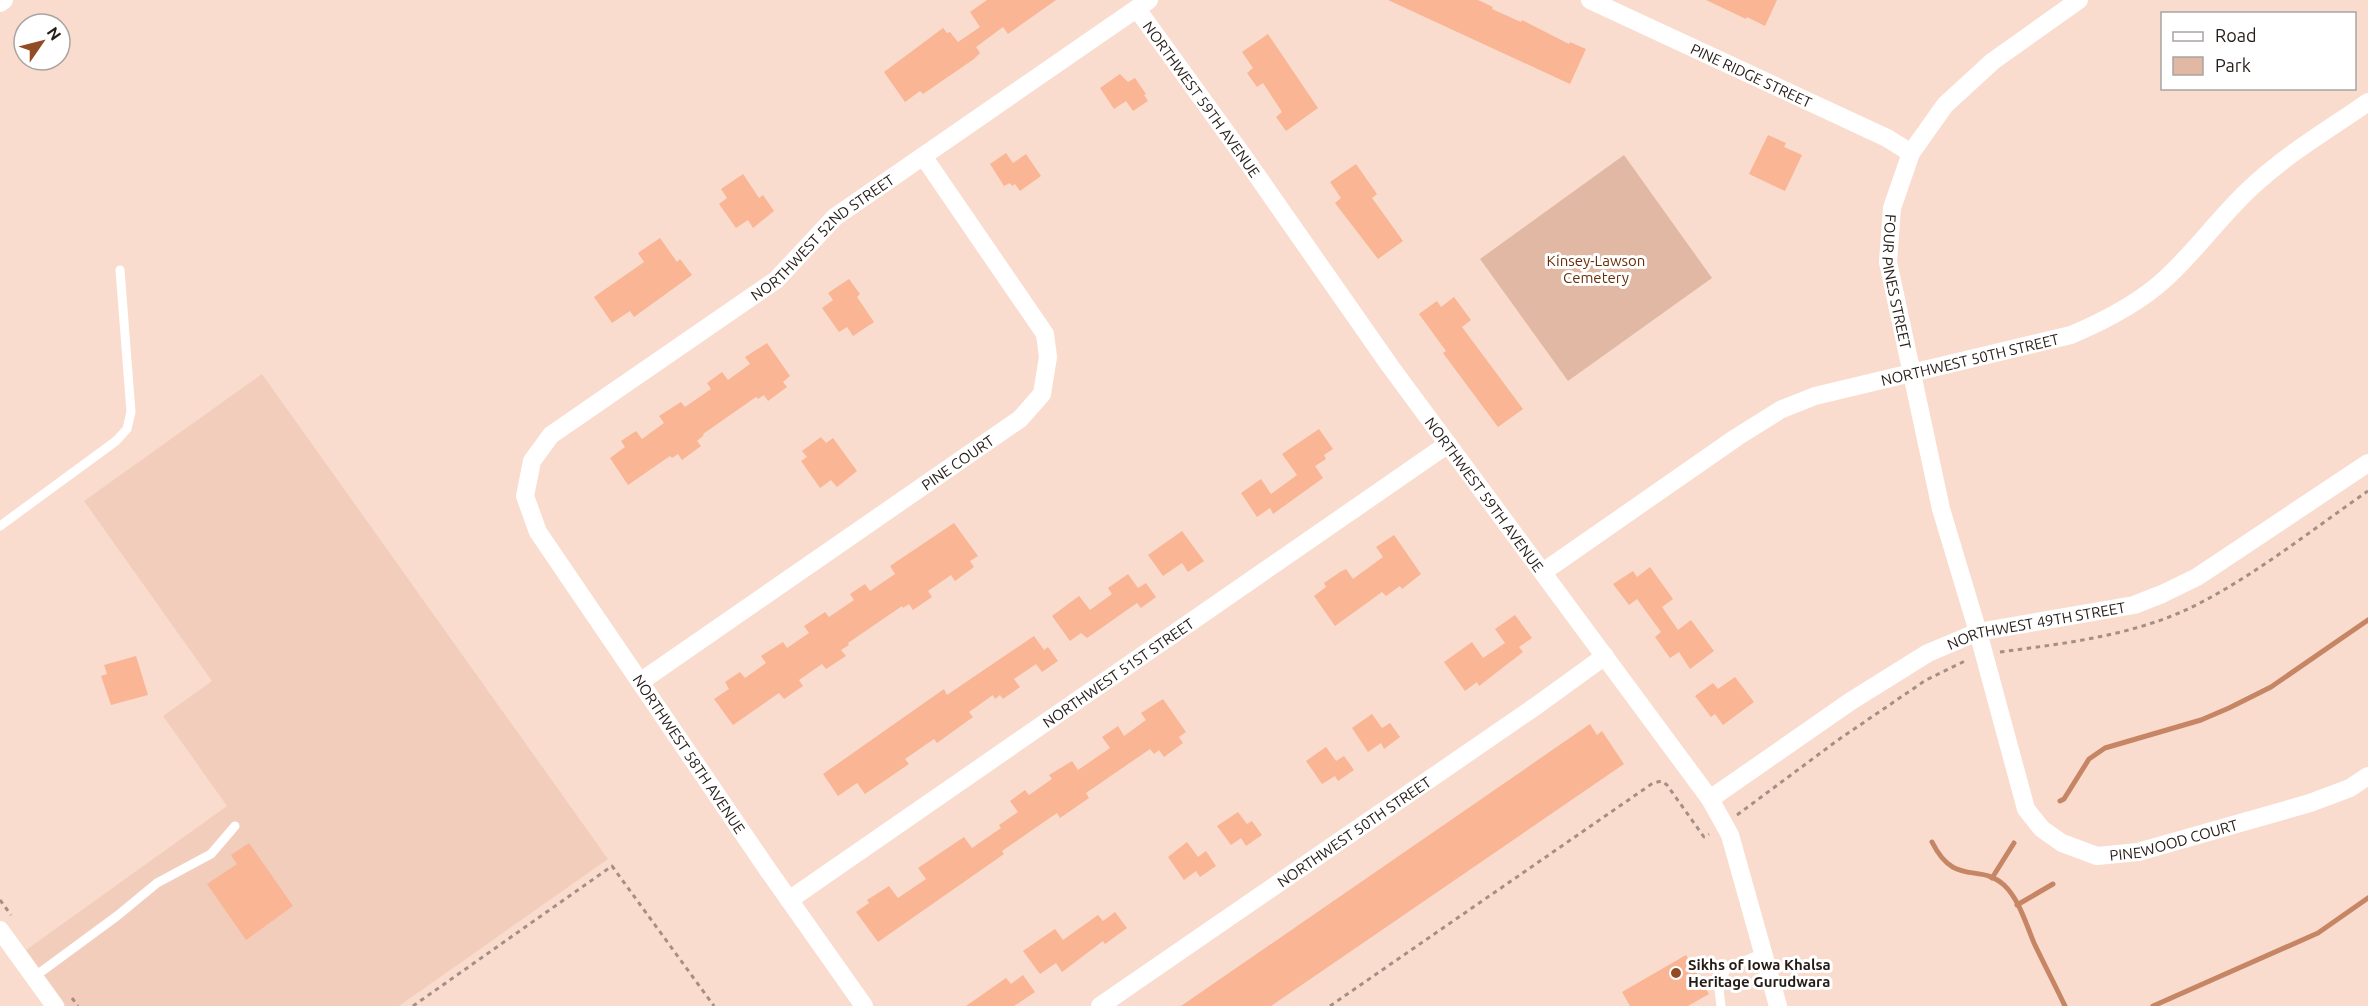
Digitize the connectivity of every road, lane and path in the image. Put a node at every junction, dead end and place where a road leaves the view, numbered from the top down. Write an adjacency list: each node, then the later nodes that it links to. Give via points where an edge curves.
1 (4, 0): 4 (street)
2 (1590, 0): 7 (street, PINE RIDGE STREET, via 1887,138)
3 (2079, 0): 7 (street, FOUR PINES STREET, via 1993,61 1945,105)
4 (0, 3)
5 (1143, 4): 8 (street, NORTHWEST 52ND STREET); 11 (street, NORTHWEST 59TH AVENUE, via 1244,157)
6 (2368, 102): 10 (street, NORTHWEST 50TH STREET, via 2258,181 2166,279 2132,304 2071,335)
7 (1911, 153): 10 (street, FOUR PINES STREET, via 1892,208 1888,262)
8 (923, 156): 14 (street, NORTHWEST 52ND STREET, via 835,217 776,280 551,435 532,461); 20 (street, PINE COURT, via 1045,334 1048,357 1042,394 1020,419)
9 (120, 270): 15 (lane, via 131,412 127,429)
10 (1912, 372): 16 (street, NORTHWEST 50TH STREET, via 1815,396 1769,416); 17 (street, FOUR PINES STREET, via 1941,509)
11 (1448, 444): 16 (street, NORTHWEST 59TH AVENUE); 25 (street, NORTHWEST 51ST STREET)
12 (2368, 463): 17 (street, NORTHWEST 49TH STREET, via 2224,560 2162,594 2134,605)
13 (2368, 491): 18 (path, via 2229,585 2179,613 2096,638)
14 (525, 496): 20 (street, NORTHWEST 58TH AVENUE, via 538,532)
15 (0, 526)
16 (1543, 572): 19 (street, NORTHWEST 59TH AVENUE)
17 (1978, 632): 18 (street, PINEWOOD COURT); 22 (street, NORTHWEST 49TH STREET, via 1928,653 1851,700)
18 (1983, 654): 21 (street, PINEWOOD COURT, via 2026,809 2042,829 2062,843 2097,856 2138,852 2310,803 2350,788); 23 (path, via 1926,680)
19 (1605, 656): 22 (street, NORTHWEST 59TH AVENUE); 33 (street, NORTHWEST 50TH STREET)
20 (640, 682): 25 (street, NORTHWEST 58TH AVENUE)
21 (2368, 776)
22 (1710, 799): 23 (street, NORTHWEST 59TH AVENUE)
23 (1724, 823): 27 (street, NORTHWEST 59TH AVENUE); 34 (path, via 1704,837 1667,785 1662,781 1653,783)
24 (235, 826): 28 (lane, via 211,854 157,883)
25 (789, 900): 32 (street, NORTHWEST 58TH AVENUE)
26 (0, 930): 28 (street)
27 (1763, 953): 35 (lane, via 1726,969 1719,989); 36 (street, NORTHWEST 59TH AVENUE)
28 (34, 976): 29 (street)
29 (55, 1006)
30 (414, 1006): 31 (path, via 612,866)
31 (714, 1006)
32 (864, 1006)
33 (1100, 1006)
34 (1330, 1006)
35 (1721, 1006)
36 (1778, 1006)

